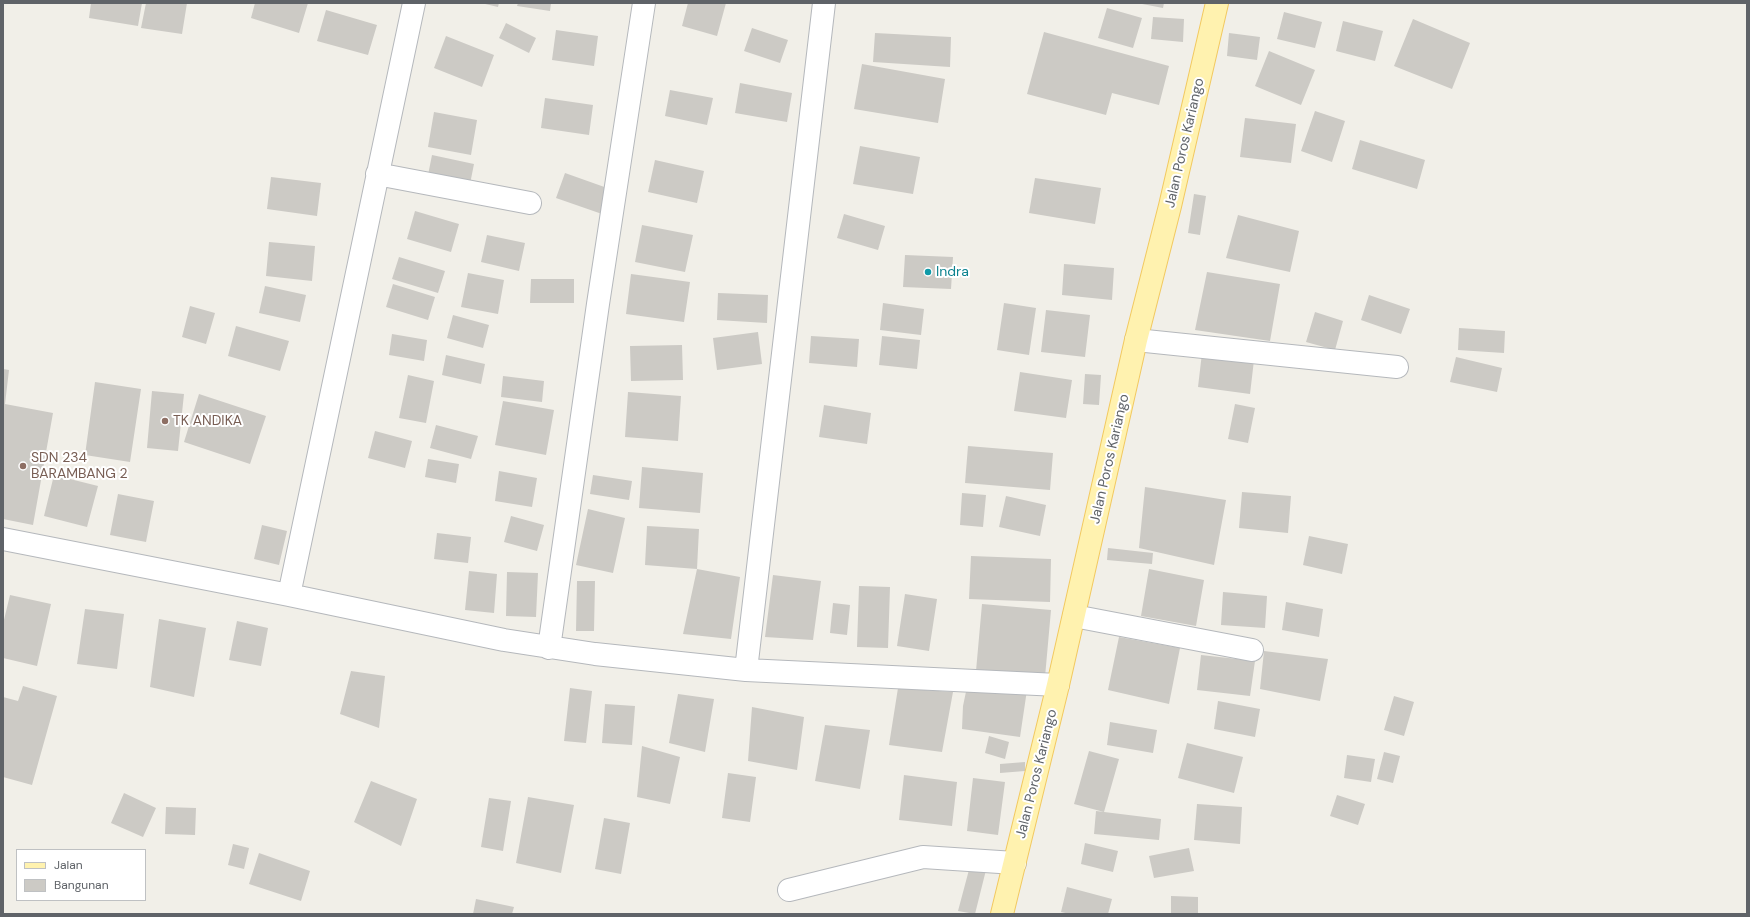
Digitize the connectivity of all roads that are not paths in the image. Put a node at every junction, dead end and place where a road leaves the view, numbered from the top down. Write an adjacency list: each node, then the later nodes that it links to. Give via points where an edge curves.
1 (414, 3): 5 (street)
2 (644, 3): 12 (street)
3 (824, 3): 14 (street)
4 (1217, 3): 7 (main road, Jalan Poros Kariango)
5 (377, 174): 6 (street); 10 (street)
6 (530, 203)
7 (1136, 340): 8 (street); 11 (main road, Jalan Poros Kariango)
8 (1397, 367)
9 (3, 539): 10 (street)
10 (289, 595): 12 (street)
11 (1074, 616): 13 (street); 15 (main road, Jalan Poros Kariango)
12 (549, 648): 14 (street)
13 (1252, 650)
14 (746, 670): 15 (street)
15 (1058, 684): 16 (main road, Jalan Poros Kariango)
16 (1015, 863): 17 (street, via 923,856); 18 (main road, Jalan Poros Kariango)
17 (789, 890)
18 (1002, 914)

